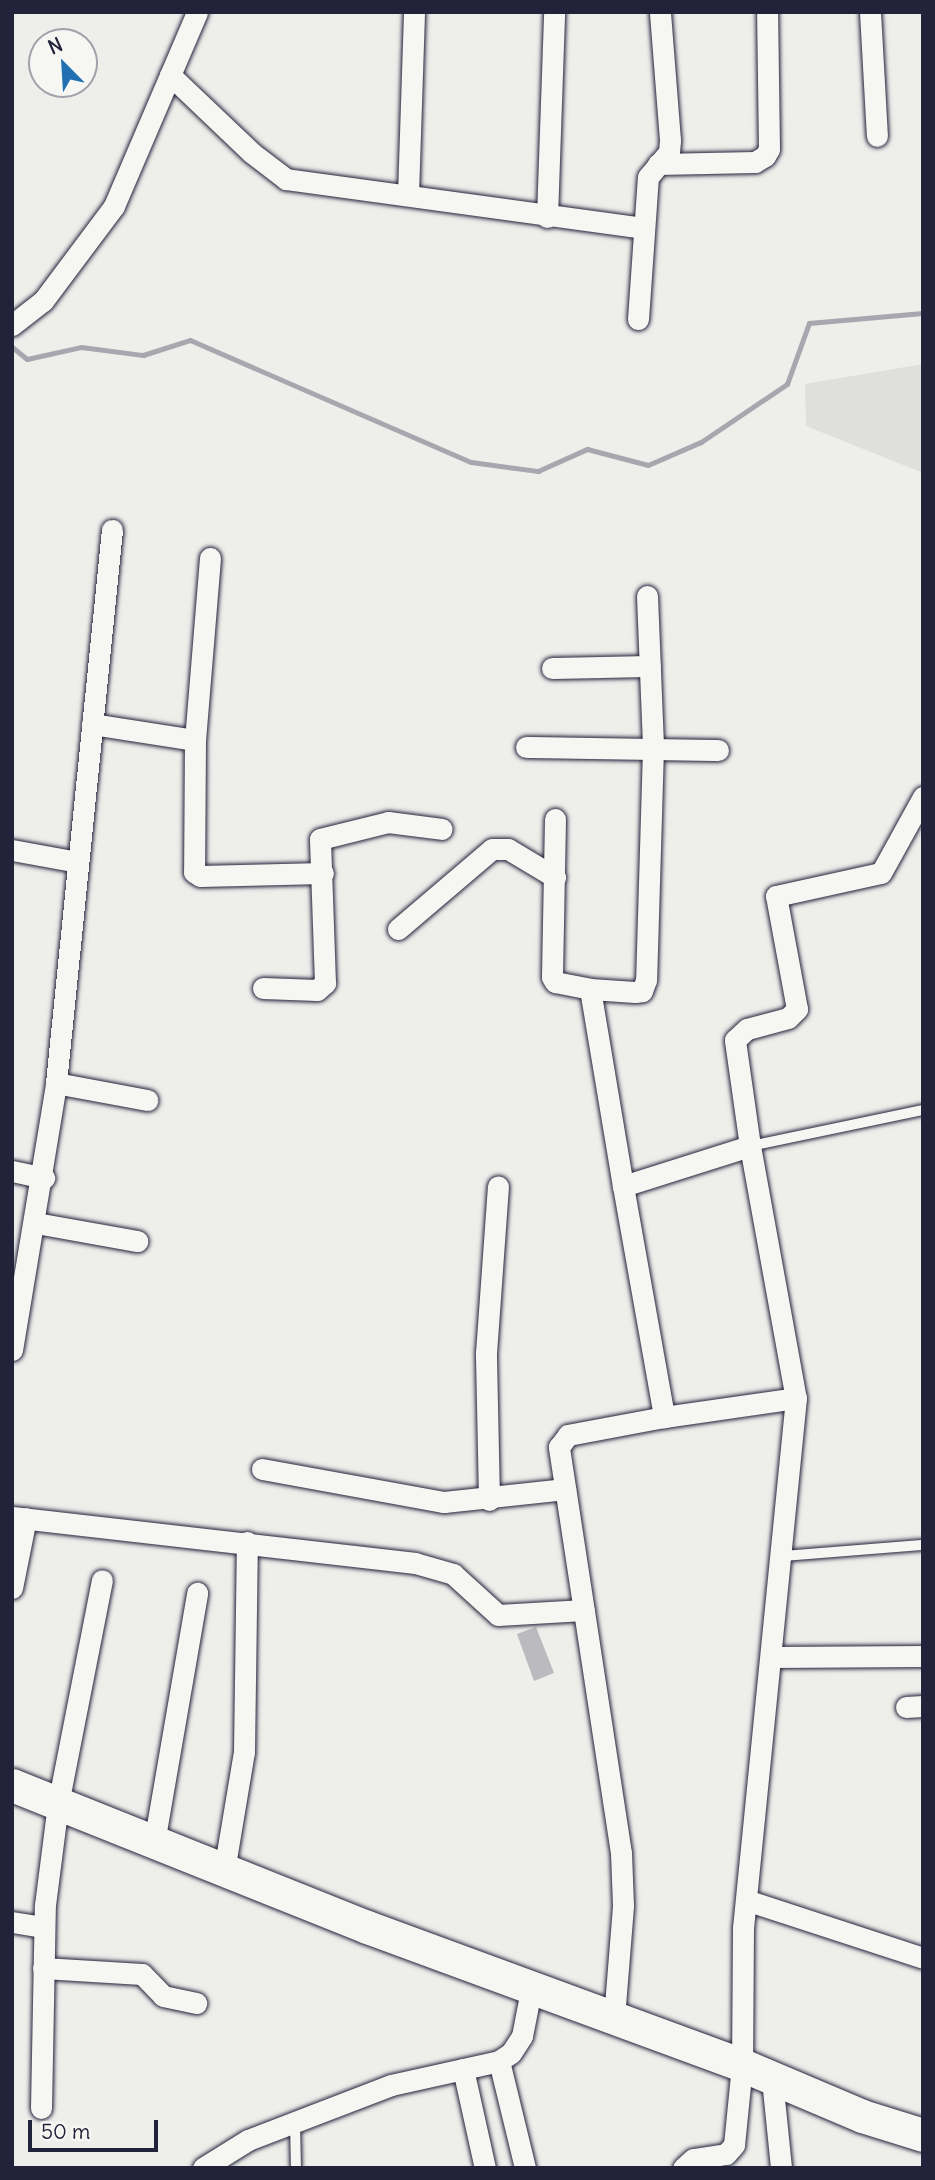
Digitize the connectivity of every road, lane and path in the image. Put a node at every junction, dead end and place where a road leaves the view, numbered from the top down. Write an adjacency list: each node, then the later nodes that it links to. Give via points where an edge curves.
1 (197, 12): 7 (street)
2 (414, 12): 10 (street)
3 (554, 12): 11 (street)
4 (660, 12): 9 (street, via 670,139 669,152)
5 (767, 12): 9 (street, via 769,149 765,156 755,162)
6 (870, 12): 8 (street)
7 (170, 75): 10 (street, via 286,179); 14 (street, via 114,206 43,301)
8 (877, 136)
9 (658, 164): 12 (street, via 648,177)
10 (408, 194): 11 (street)
11 (547, 217): 12 (street)
12 (642, 228): 13 (street)
13 (638, 319)
14 (15, 323)
15 (112, 530): 20 (street)
16 (210, 558): 21 (street)
17 (647, 596): 18 (street)
18 (650, 666): 19 (street); 23 (street)
19 (552, 668)
20 (92, 724): 21 (street); 29 (street)
21 (195, 740): 30 (street, via 197,876)
22 (526, 747): 23 (street)
23 (653, 748): 24 (street); 34 (street, via 645,985 635,992)
24 (718, 750)
25 (923, 797): 38 (street, via 881,873 776,896 797,1009 788,1018 747,1028 735,1040)
26 (555, 819): 31 (street)
27 (442, 829): 30 (street, via 388,822 325,835 318,844)
28 (12, 850): 29 (street)
29 (78, 862): 35 (street)
30 (323, 873): 33 (street, via 323,988)
31 (555, 877): 32 (street, via 508,849 492,849); 34 (street, via 552,977 555,982)
32 (398, 929)
33 (263, 988)
34 (590, 989): 42 (street)
35 (56, 1083): 36 (street); 40 (street)
36 (147, 1100)
37 (923, 1110): 38 (lane)
38 (750, 1146): 42 (street); 46 (street)
39 (12, 1171): 40 (street)
40 (44, 1178): 43 (street)
41 (498, 1186): 50 (street, via 486,1353)
42 (623, 1186): 47 (street)
43 (36, 1223): 44 (street); 45 (street)
44 (136, 1241)
45 (12, 1350)
46 (796, 1398): 47 (street); 54 (street)
47 (664, 1418): 49 (street, via 568,1435 559,1447)
48 (262, 1469): 50 (street, via 418,1499)
49 (565, 1489): 50 (street); 58 (street)
50 (489, 1500)
51 (19, 1517): 52 (street); 56 (street)
52 (247, 1542): 58 (street, via 435,1568 453,1574 498,1615); 64 (street, via 244,1752)
53 (923, 1545): 54 (lane)
54 (782, 1556): 60 (street)
55 (102, 1580): 62 (street)
56 (12, 1588)
57 (197, 1593): 63 (street)
58 (584, 1610): 72 (street, via 621,1853 623,1905)
59 (923, 1656): 60 (street)
60 (772, 1657): 65 (street)
61 (12, 1786): 62 (main road)
62 (58, 1804): 63 (main road); 67 (street)
63 (154, 1843): 64 (main road)
64 (224, 1871): 70 (main road)
65 (749, 1901): 68 (street); 74 (street, via 742,1954)
66 (12, 1922): 67 (street)
67 (44, 1927): 69 (street)
68 (923, 1958)
69 (43, 1968): 71 (street, via 142,1974 163,1996); 77 (street)
70 (531, 1990): 72 (main road); 73 (street, via 522,2036)
71 (196, 2003)
72 (614, 2018): 74 (main road)
73 (499, 2061): 75 (street); 83 (street)
74 (742, 2065): 76 (main road); 84 (street, via 732,2150 693,2159)
75 (463, 2069): 78 (street, via 407,2080); 82 (street)
76 (772, 2079): 79 (main road, via 862,2116); 85 (street)
77 (41, 2108)
78 (295, 2122): 80 (street, via 248,2140); 81 (lane)
79 (923, 2134)
80 (203, 2168)
81 (296, 2168)
82 (485, 2168)
83 (525, 2168)
84 (683, 2168)
85 (782, 2168)

